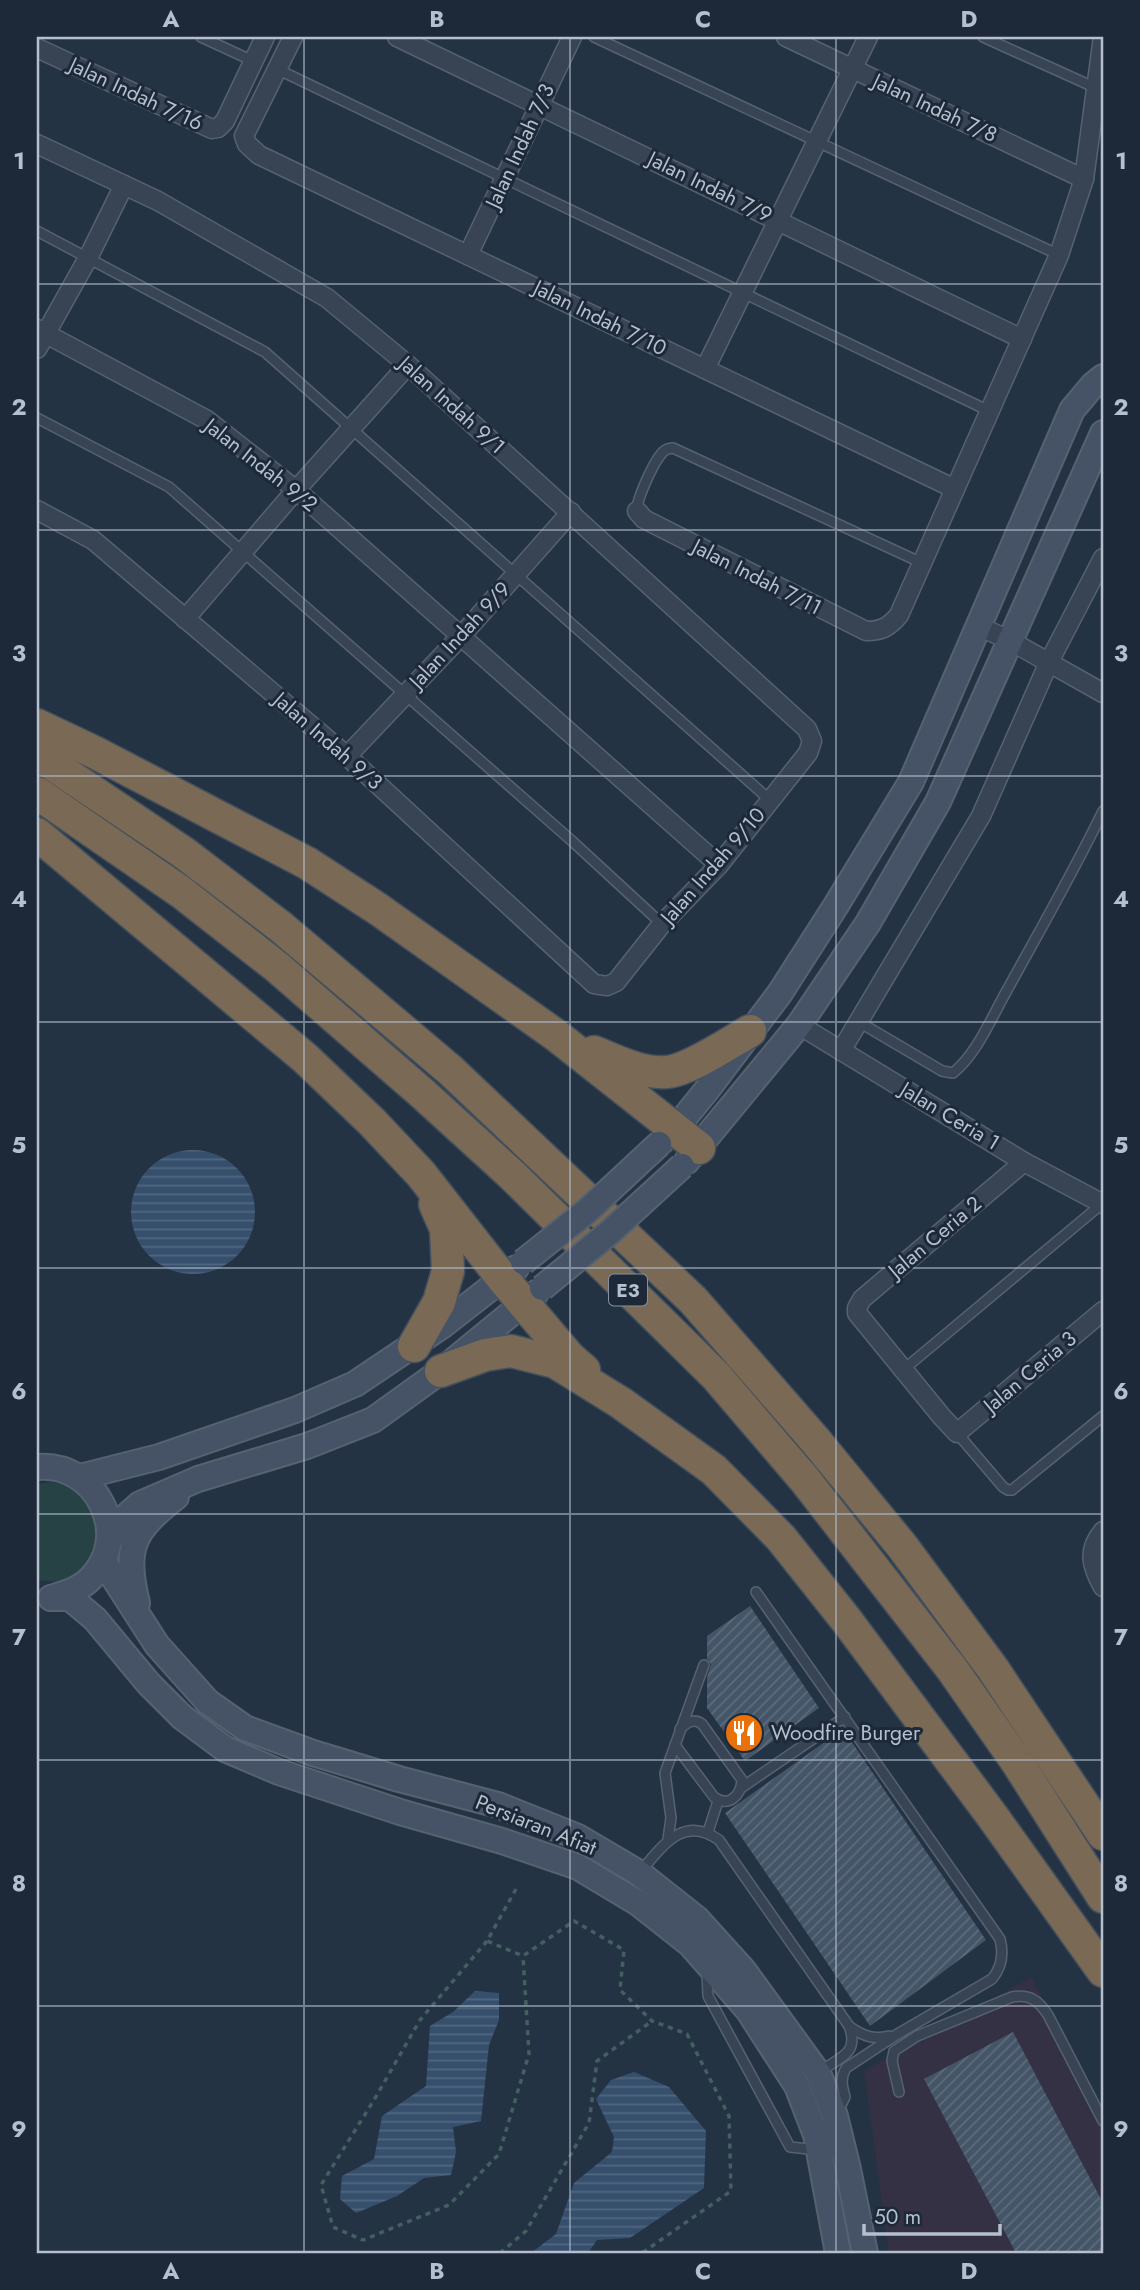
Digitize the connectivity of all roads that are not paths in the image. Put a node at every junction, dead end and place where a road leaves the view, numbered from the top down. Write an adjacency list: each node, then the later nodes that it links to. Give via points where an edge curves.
1 (201, 37): 12 (lane)
2 (265, 37): 12 (street, Jalan Indah 7/16)
3 (293, 37): 13 (street)
4 (397, 37): 16 (street, Jalan Indah 7/9)
5 (572, 37): 16 (street, Jalan Indah 7/3)
6 (594, 37): 17 (lane)
7 (786, 37): 14 (street, Jalan Indah 7/8)
8 (868, 37): 14 (street)
9 (982, 37): 15 (lane)
10 (1103, 37): 15 (street)
11 (37, 48): 12 (street, Jalan Indah 7/16, via 212,129 222,126)
12 (253, 61)
13 (277, 69): 19 (lane); 24 (street, Jalan Indah 7/10, via 244,136 247,144 259,155)
14 (852, 69): 17 (street); 20 (street, Jalan Indah 7/8)
15 (1096, 88): 20 (street)
16 (540, 105): 19 (street, Jalan Indah 7/3); 22 (street, Jalan Indah 7/9)
17 (817, 141): 22 (street); 25 (lane)
18 (37, 144): 21 (street, Jalan Indah 9/1)
19 (505, 178): 24 (street, Jalan Indah 7/3); 27 (lane)
20 (1084, 179): 25 (street)
21 (124, 185): 26 (street); 30 (street, Jalan Indah 9/1, via 327,298)
22 (778, 220): 27 (street); 29 (street, Jalan Indah 7/9)
23 (37, 231): 26 (lane)
24 (468, 255): 31 (street, Jalan Indah 7/10)
25 (1059, 255): 29 (street)
26 (88, 258): 28 (street); 35 (lane, via 265,352)
27 (743, 292): 31 (street); 33 (lane)
28 (40, 337): 38 (street, Jalan Indah 9/2, via 208,420)
29 (1022, 338): 33 (street)
30 (408, 365): 35 (street); 40 (street, Jalan Indah 9/1)
31 (705, 369): 37 (street, Jalan Indah 7/10)
32 (1103, 377): 47 (main road, via 1072,410)
33 (989, 411): 37 (street)
34 (37, 418): 42 (lane, via 169,486)
35 (352, 428): 38 (street); 45 (lane)
36 (1103, 433): 49 (main road)
37 (955, 489): 44 (street)
38 (296, 490): 42 (street); 48 (street, Jalan Indah 9/2)
39 (37, 510): 46 (street, Jalan Indah 9/3, via 93,540)
40 (571, 512): 45 (street, Jalan Indah 9/9); 54 (street, Jalan Indah 9/1, via 807,729)
41 (637, 512): 44 (lane, via 660,455 673,448); 44 (street, Jalan Indah 7/11, via 866,631 881,631 899,615)
42 (243, 552): 46 (street); 52 (lane)
43 (1103, 558): 50 (street)
44 (922, 563)
45 (516, 574): 48 (street, Jalan Indah 9/9); 58 (lane)
46 (186, 619): 56 (street, Jalan Indah 9/3)
47 (978, 626): 49 (street); 66 (main road, via 911,782 780,993)
48 (462, 635): 52 (street, Jalan Indah 9/9); 61 (street, Jalan Indah 9/2)
49 (1010, 641): 50 (street); 65 (main road, via 938,802 869,923)
50 (1049, 662): 51 (street); 64 (street, via 981,817)
51 (1103, 693)
52 (404, 696): 56 (street, Jalan Indah 9/9); 62 (lane)
53 (37, 726): 67 (highway, via 307,863)
54 (813, 741): 58 (street, Jalan Indah 9/10)
55 (37, 754): 100 (highway, E3, via 184,853 281,927 450,1070 693,1300 902,1546 993,1669)
56 (347, 756): 63 (street, Jalan Indah 9/3, via 594,984)
57 (37, 793): 103 (highway, E3, via 181,892 277,967 512,1175 716,1376 805,1480 952,1669)
58 (771, 800): 61 (street, Jalan Indah 9/10)
59 (1103, 811): 64 (lane, via 962,1066 953,1073 943,1070)
60 (37, 834): 71 (highway, via 305,1058)
61 (719, 865): 62 (street, Jalan Indah 9/10)
62 (662, 924): 63 (street, Jalan Indah 9/10, via 617,982)
63 (607, 986)
64 (859, 1022): 68 (street)
65 (799, 1025): 68 (street, Jalan Ceria 1); 69 (main road)
66 (750, 1031): 67 (highway, via 668,1072 637,1069); 69 (main road)
67 (557, 1036): 69 (highway)
68 (841, 1051): 70 (street, Jalan Ceria 1)
69 (679, 1146): 73 (main road, bridge); 74 (main road, bridge, via 609,1233)
70 (1024, 1161): 72 (street, Jalan Ceria 1); 77 (street, Jalan Ceria 2, via 862,1299 857,1308 860,1318)
71 (421, 1174): 73 (highway); 76 (highway, via 446,1229 448,1271 439,1302)
72 (1103, 1203): 77 (lane)
73 (513, 1270): 74 (highway); 76 (main road)
74 (533, 1295): 78 (main road); 79 (highway, via 570,1358)
75 (1103, 1311): 81 (street, Jalan Ceria 3)
76 (414, 1346): 83 (main road, via 355,1384 295,1410 159,1457)
77 (903, 1370): 81 (street)
78 (441, 1371): 79 (highway, via 511,1351 555,1362); 84 (main road, via 373,1420 307,1446)
79 (621, 1403): 105 (highway, via 714,1470 781,1538 993,1817)
80 (1103, 1416): 81 (lane, via 1012,1490 1003,1487)
81 (957, 1433)
82 (37, 1467): 83 (main road, via 64,1469)
83 (80, 1477): 86 (main road, via 104,1505 109,1522)
84 (198, 1479): 86 (main road, via 140,1504 124,1518); 90 (main road, via 137,1534 131,1577)
85 (1103, 1531): 87 (street, via 1092,1553)
86 (106, 1551): 89 (main road, via 90,1578 73,1591); 90 (main road, Persiaran Afiat)
87 (1103, 1587)
88 (756, 1592): 93 (lane)
89 (44, 1597): 95 (main road, Persiaran Afiat, via 70,1598 95,1619 149,1684)
90 (141, 1621): 92 (main road, Persiaran Afiat, via 208,1702)
91 (704, 1665): 94 (lane)
92 (227, 1715): 95 (main road); 102 (main road, Persiaran Afiat, via 245,1728 313,1753 498,1805 578,1837)
93 (845, 1717): 97 (lane); 107 (lane, via 1003,1949 992,1979)
94 (680, 1729): 96 (lane); 97 (lane, via 691,1721 702,1724 742,1780)
95 (209, 1737): 104 (main road, Persiaran Afiat, via 225,1749 279,1772 578,1867 638,1903)
96 (675, 1745): 98 (lane); 101 (lane, via 665,1773 671,1818)
97 (741, 1788): 98 (lane, via 731,1800)
98 (719, 1801): 99 (lane)
99 (708, 1832): 101 (lane, via 696,1829); 106 (lane, via 719,1840)
100 (1103, 1835)
101 (668, 1839): 102 (lane)
102 (639, 1873): 108 (main road, Persiaran Afiat, via 705,1927 744,1971)
103 (1103, 1898)
104 (706, 1962): 109 (main road, Persiaran Afiat, via 748,2010); 113 (lane, via 708,1996 790,2147)
105 (1103, 1971)
106 (849, 2026): 107 (lane, via 871,2038); 108 (lane, via 853,2037 849,2052)
107 (896, 2035): 111 (lane, via 846,2068 841,2083 845,2097)
108 (818, 2073): 109 (main road); 111 (main road, Persiaran Afiat)
109 (797, 2086): 113 (main road, Persiaran Afiat)
110 (899, 2092): 112 (lane, via 894,2051 916,2036 1022,1995 1041,2003)
111 (835, 2116): 115 (main road, Persiaran Afiat)
112 (1103, 2122)
113 (820, 2150): 114 (main road, Persiaran Afiat)
114 (838, 2253)
115 (865, 2253)

